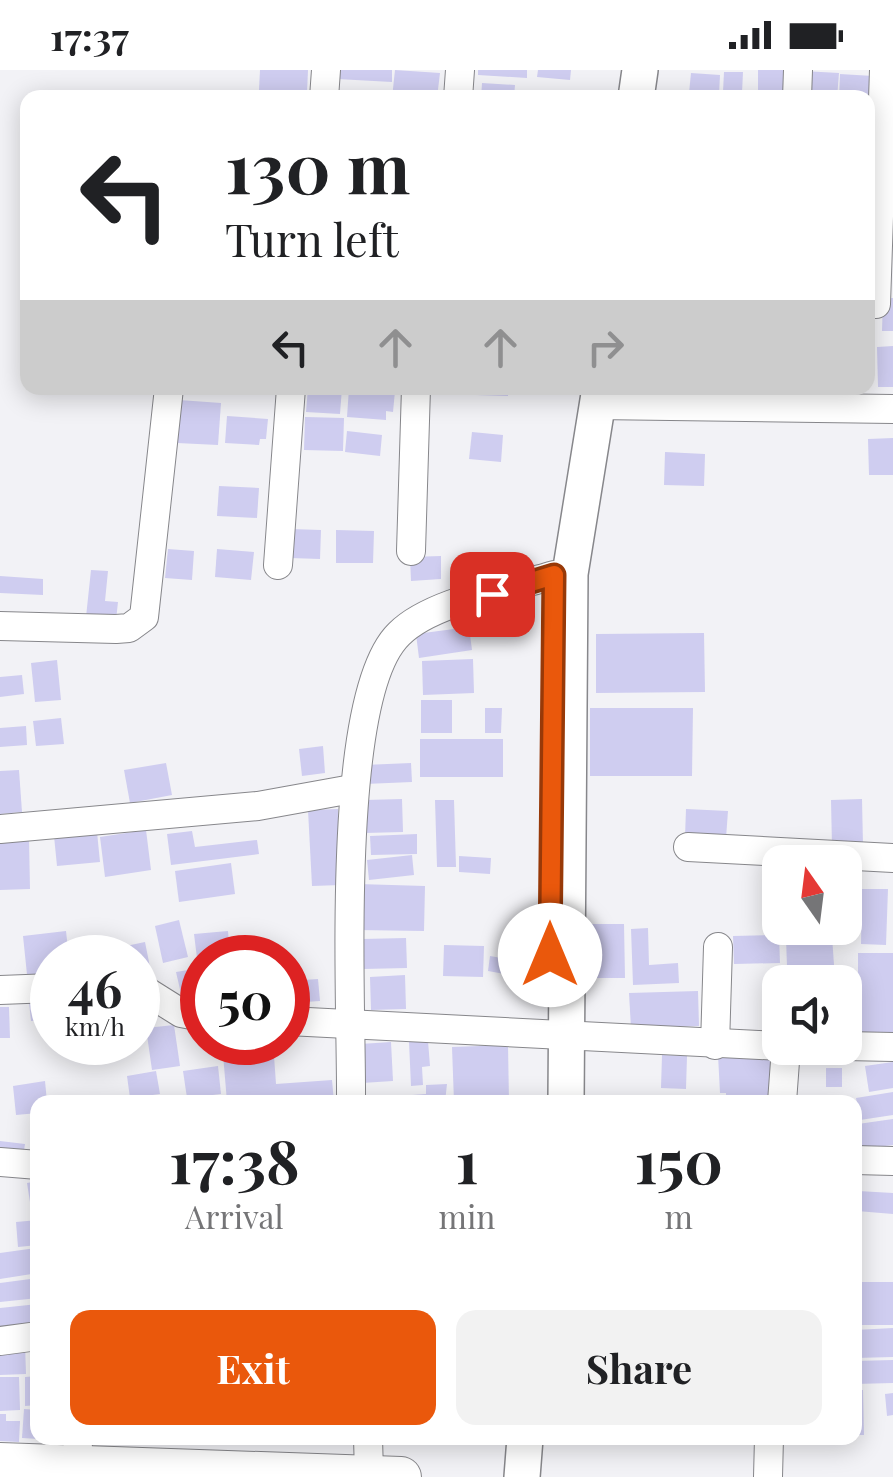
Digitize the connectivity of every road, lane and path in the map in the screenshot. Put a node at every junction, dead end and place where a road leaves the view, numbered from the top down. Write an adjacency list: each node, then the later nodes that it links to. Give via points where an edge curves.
1 (884, 70): 2 (street)
2 (881, 108): 3 (street)
3 (876, 304)
4 (168, 395): 15 (street, via 144,617 116,630)
5 (290, 395): 13 (street)
6 (416, 395): 12 (street)
7 (591, 395): 14 (main road)
8 (591, 395): 25 (main road, via 570,574)
9 (686, 395): 10 (street)
10 (782, 397): 11 (street)
11 (893, 409)
12 (412, 552)
13 (278, 564)
14 (554, 575): 16 (street, via 429,614 399,634 377,669); 25 (main road, via 550,955)
15 (0, 626)
16 (352, 789): 17 (street, via 223,810); 24 (street)
17 (0, 829)
18 (688, 847): 19 (street)
19 (893, 858)
20 (718, 948): 26 (street)
21 (30, 989): 22 (street)
22 (0, 990)
23 (310, 1022): 24 (street)
24 (352, 1024): 25 (street); 31 (street)
25 (557, 1038): 26 (street); 32 (main road); 33 (main road)
26 (715, 1045): 27 (street)
27 (762, 1046)
28 (862, 1046): 29 (street)
29 (893, 1047)
30 (783, 1065): 34 (street)
31 (351, 1095)
32 (545, 1095)
33 (565, 1095)
34 (782, 1095)
35 (862, 1160): 36 (street)
36 (893, 1161)
37 (0, 1162): 38 (street)
38 (30, 1164)
39 (30, 1337): 40 (street)
40 (0, 1341)
41 (524, 1445): 47 (main road)
42 (547, 1445): 48 (main road)
43 (769, 1445): 49 (street)
44 (78, 1453): 45 (highway); 46 (highway)
45 (0, 1463)
46 (380, 1463)
47 (522, 1477)
48 (545, 1477)
49 (768, 1477)

